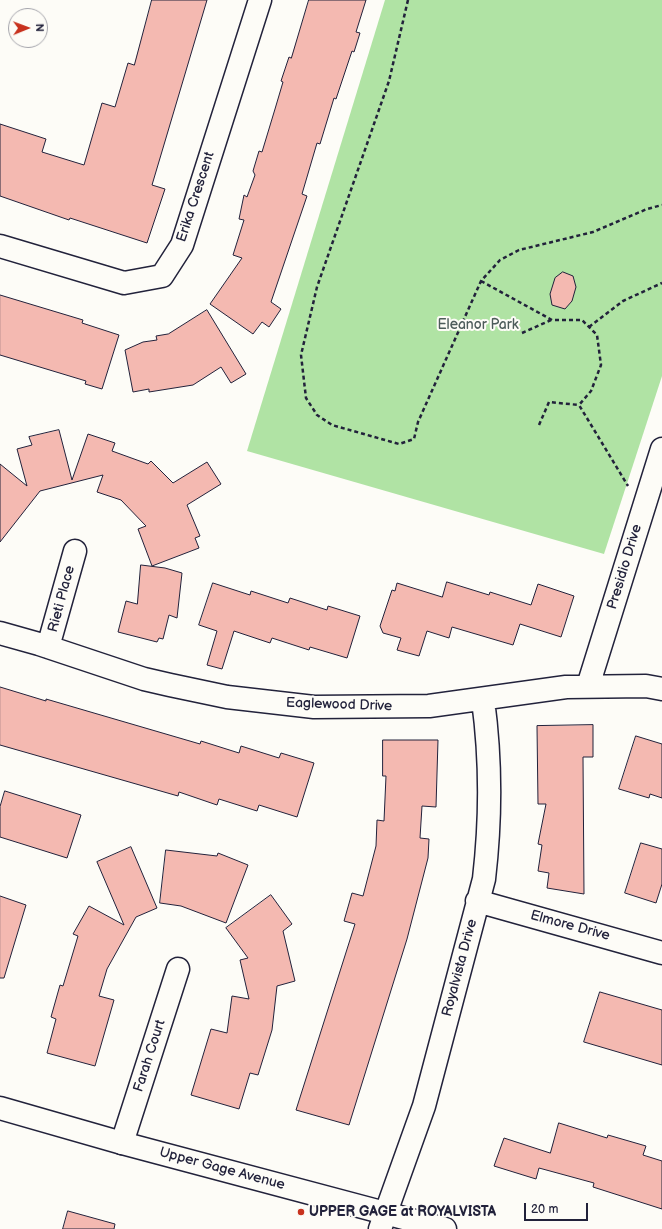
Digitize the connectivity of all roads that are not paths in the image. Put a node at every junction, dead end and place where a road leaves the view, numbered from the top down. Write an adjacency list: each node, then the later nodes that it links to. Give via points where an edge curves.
1 (260, 0): 2 (street, Erika Crescent, via 182,244 162,276 124,283)
2 (0, 246)
3 (662, 449): 7 (street, Presidio Drive)
4 (75, 551): 6 (street, Rieti Place)
5 (0, 633): 6 (street, Eaglewood Drive)
6 (48, 647): 9 (street, Eaglewood Drive, via 144,679 228,697 314,707 428,706)
7 (588, 686): 8 (street, Eaglewood Drive, via 646,686); 9 (street, Eaglewood Drive)
8 (662, 690)
9 (483, 700): 10 (street, Royalvista Drive, via 490,802 484,879)
10 (477, 901): 11 (street, Elmore Drive); 15 (street, Royalvista Drive, via 424,1106)
11 (662, 953)
12 (178, 969): 14 (street, Farah Court)
13 (0, 1108): 14 (street, Upper Gage Avenue)
14 (122, 1143): 15 (street, Upper Gage Avenue)
15 (383, 1221): 16 (street, Upper Gage Avenue)
16 (445, 1229)

